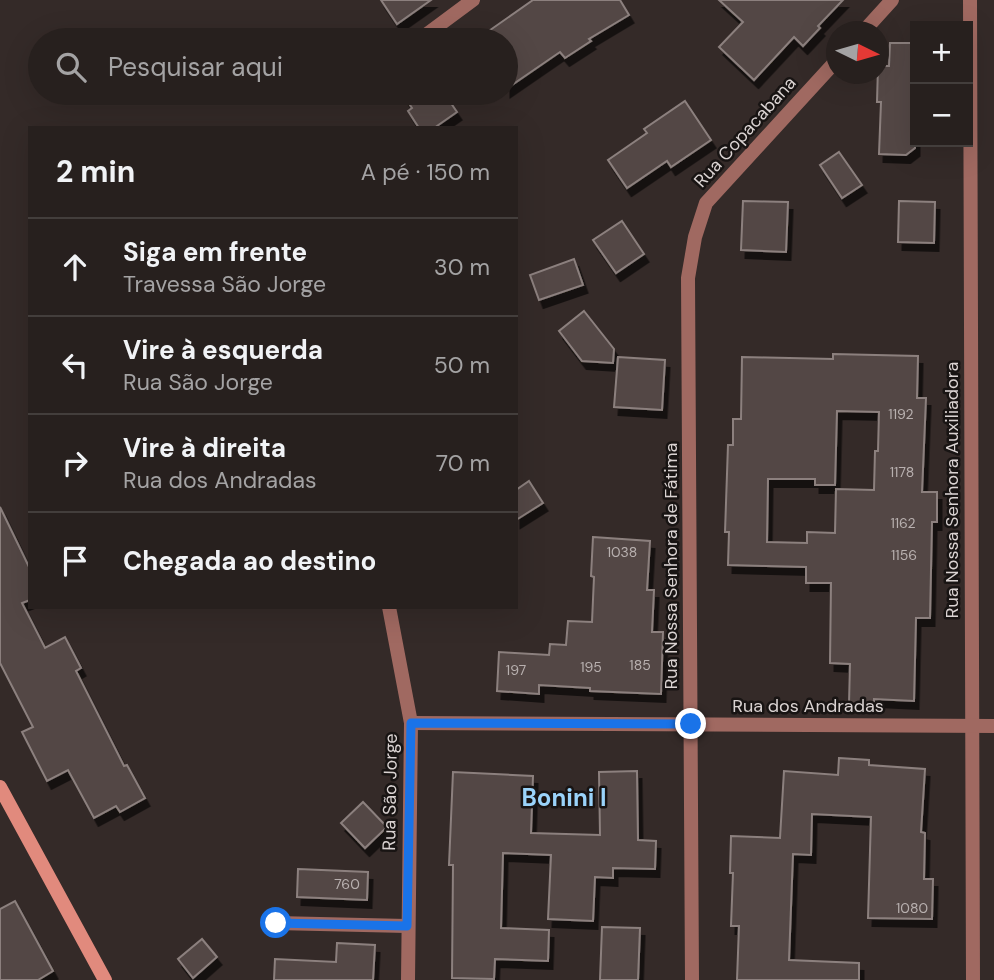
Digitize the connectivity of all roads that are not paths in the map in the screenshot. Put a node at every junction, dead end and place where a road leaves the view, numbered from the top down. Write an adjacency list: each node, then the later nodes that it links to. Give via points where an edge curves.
1 (473, 0): 5 (street)
2 (892, 0): 4 (street)
3 (970, 0): 11 (street, Rua Nossa Senhora Auxiliadora)
4 (873, 21)
5 (435, 28)
6 (826, 72): 7 (street, Rua Copacabana, via 706,203)
7 (688, 278): 10 (street, Rua Nossa Senhora de Fátima)
8 (389, 609): 9 (street, Rua São Jorge)
9 (411, 723): 10 (street, Rua dos Andradas); 15 (street, Rua São Jorge)
10 (691, 724): 11 (street, Rua dos Andradas); 18 (street, Rua Nossa Senhora de Fátima)
11 (972, 726): 12 (street, Rua dos Andradas); 19 (street, Rua Nossa Senhora Auxiliadora)
12 (994, 726)
13 (0, 787): 16 (street)
14 (276, 923): 15 (street)
15 (407, 926): 17 (street, Rua São Jorge)
16 (105, 980)
17 (408, 980)
18 (692, 980)
19 (973, 980)

